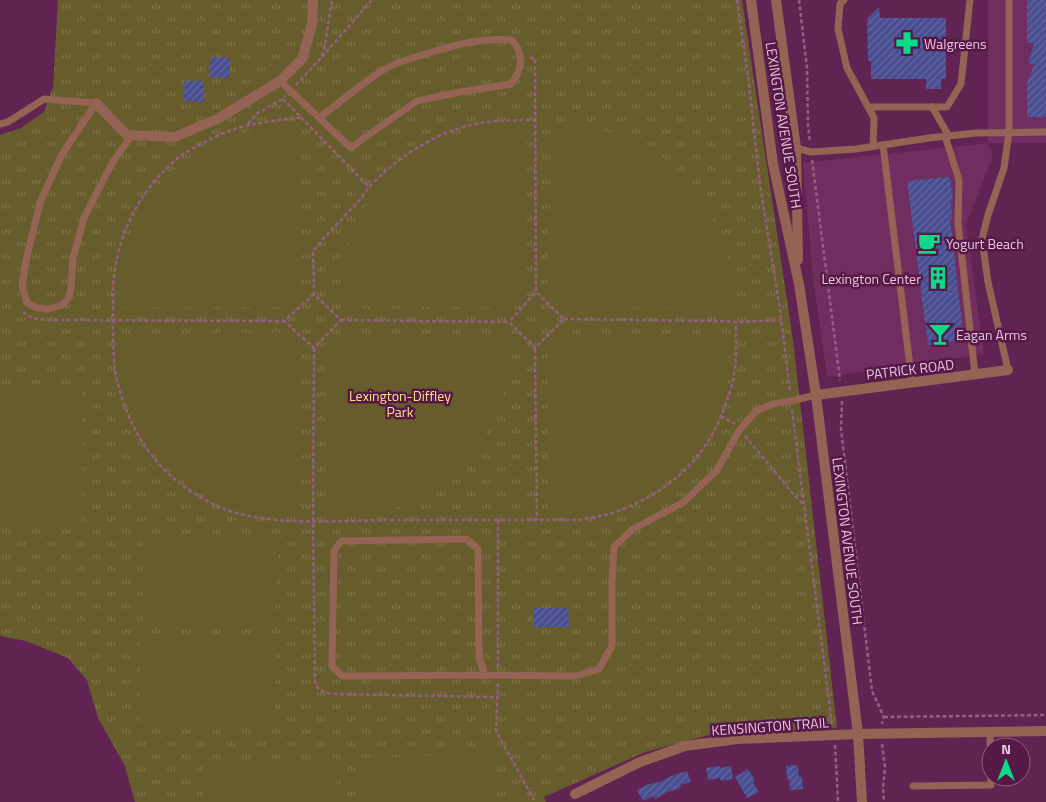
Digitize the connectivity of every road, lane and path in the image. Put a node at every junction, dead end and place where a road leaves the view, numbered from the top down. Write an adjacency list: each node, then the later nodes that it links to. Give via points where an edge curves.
1 (313, 0): 10 (street, via 312,25 302,59)
2 (372, 0): 9 (path)
3 (751, 0): 27 (street, LEXINGTON AVENUE SOUTH, via 773,164)
4 (776, 0): 25 (street, LEXINGTON AVENUE SOUTH)
5 (844, 0): 13 (lane, via 840,4 840,39 847,68)
6 (970, 0): 14 (lane, via 961,84 947,107)
7 (1009, 0): 19 (lane)
8 (520, 58): 16 (lane, via 519,48 512,40 496,38 461,43 385,69); 16 (lane, via 518,76 511,84 417,101 351,148); 17 (path, via 535,58)
9 (320, 60)
10 (280, 81): 16 (lane); 21 (street, via 219,118 176,137)
11 (282, 98): 15 (path)
12 (96, 103): 18 (lane, via 44,99); 21 (street, via 127,135); 21 (lane, via 61,156 40,203 22,286 27,303 48,309 62,305 69,298 73,258 84,218 112,163)
13 (868, 106): 14 (lane); 24 (lane, via 874,118)
14 (932, 107): 22 (lane)
15 (302, 118): 26 (path); 32 (path, via 248,124 228,131 180,157 161,174 144,195 122,238 113,288)
16 (319, 118)
17 (535, 120): 26 (path, via 486,122 433,139 394,163); 28 (path)
18 (0, 124)
19 (1009, 132): 20 (lane); 22 (lane); 40 (lane, via 1004,168 982,239)
20 (1046, 132)
21 (132, 136)
22 (947, 136): 23 (lane); 41 (lane, via 960,180 958,223)
23 (883, 145): 24 (lane); 42 (lane)
24 (874, 146): 25 (lane, via 811,152)
25 (796, 148): 27 (street, LEXINGTON AVENUE SOUTH)
26 (369, 187): 29 (path, via 314,251)
27 (799, 284): 43 (street, LEXINGTON AVENUE SOUTH)
28 (536, 292): 31 (path); 36 (path)
29 (314, 294): 33 (path); 35 (path)
30 (20, 310): 32 (path, via 38,319)
31 (564, 319): 37 (path); 39 (path)
32 (113, 320): 35 (path); 49 (path, via 115,372 127,415 139,438 167,473 200,496 240,514)
33 (341, 320): 36 (path); 38 (path)
34 (781, 320): 37 (path)
35 (284, 321): 38 (path)
36 (509, 322): 39 (path)
37 (736, 322): 44 (path, via 733,381)
38 (314, 348): 49 (path)
39 (535, 348): 48 (path)
40 (1008, 370): 41 (street, PATRICK ROAD)
41 (975, 374): 42 (street, PATRICK ROAD)
42 (912, 382): 43 (street, PATRICK ROAD)
43 (816, 395): 45 (lane, via 756,411); 57 (street, LEXINGTON AVENUE SOUTH)
44 (721, 416): 45 (path); 48 (path, via 700,453 682,474 638,503 606,515 579,520)
45 (740, 430): 46 (path); 51 (lane, via 717,470 684,502 633,529 614,547 612,646 599,669 575,676)
46 (804, 505)
47 (498, 520): 48 (path); 49 (path); 51 (path)
48 (537, 520)
49 (313, 521): 52 (path, via 314,658 318,688 332,694)
50 (485, 675): 50 (lane, via 479,658 478,549 466,539 341,542 334,551 332,666 342,676); 51 (lane)
51 (498, 675): 52 (path)
52 (497, 696): 60 (path, via 496,731)
53 (1046, 715): 54 (path)
54 (884, 717)
55 (1046, 731): 56 (street, KENSINGTON TRAIL)
56 (990, 732): 57 (street, KENSINGTON TRAIL); 58 (lane, via 991,785)
57 (858, 734): 59 (street, KENSINGTON TRAIL, via 737,739 685,746 640,762); 61 (street, LEXINGTON AVENUE SOUTH)
58 (913, 786)
59 (576, 794)
60 (535, 802)
61 (862, 802)

